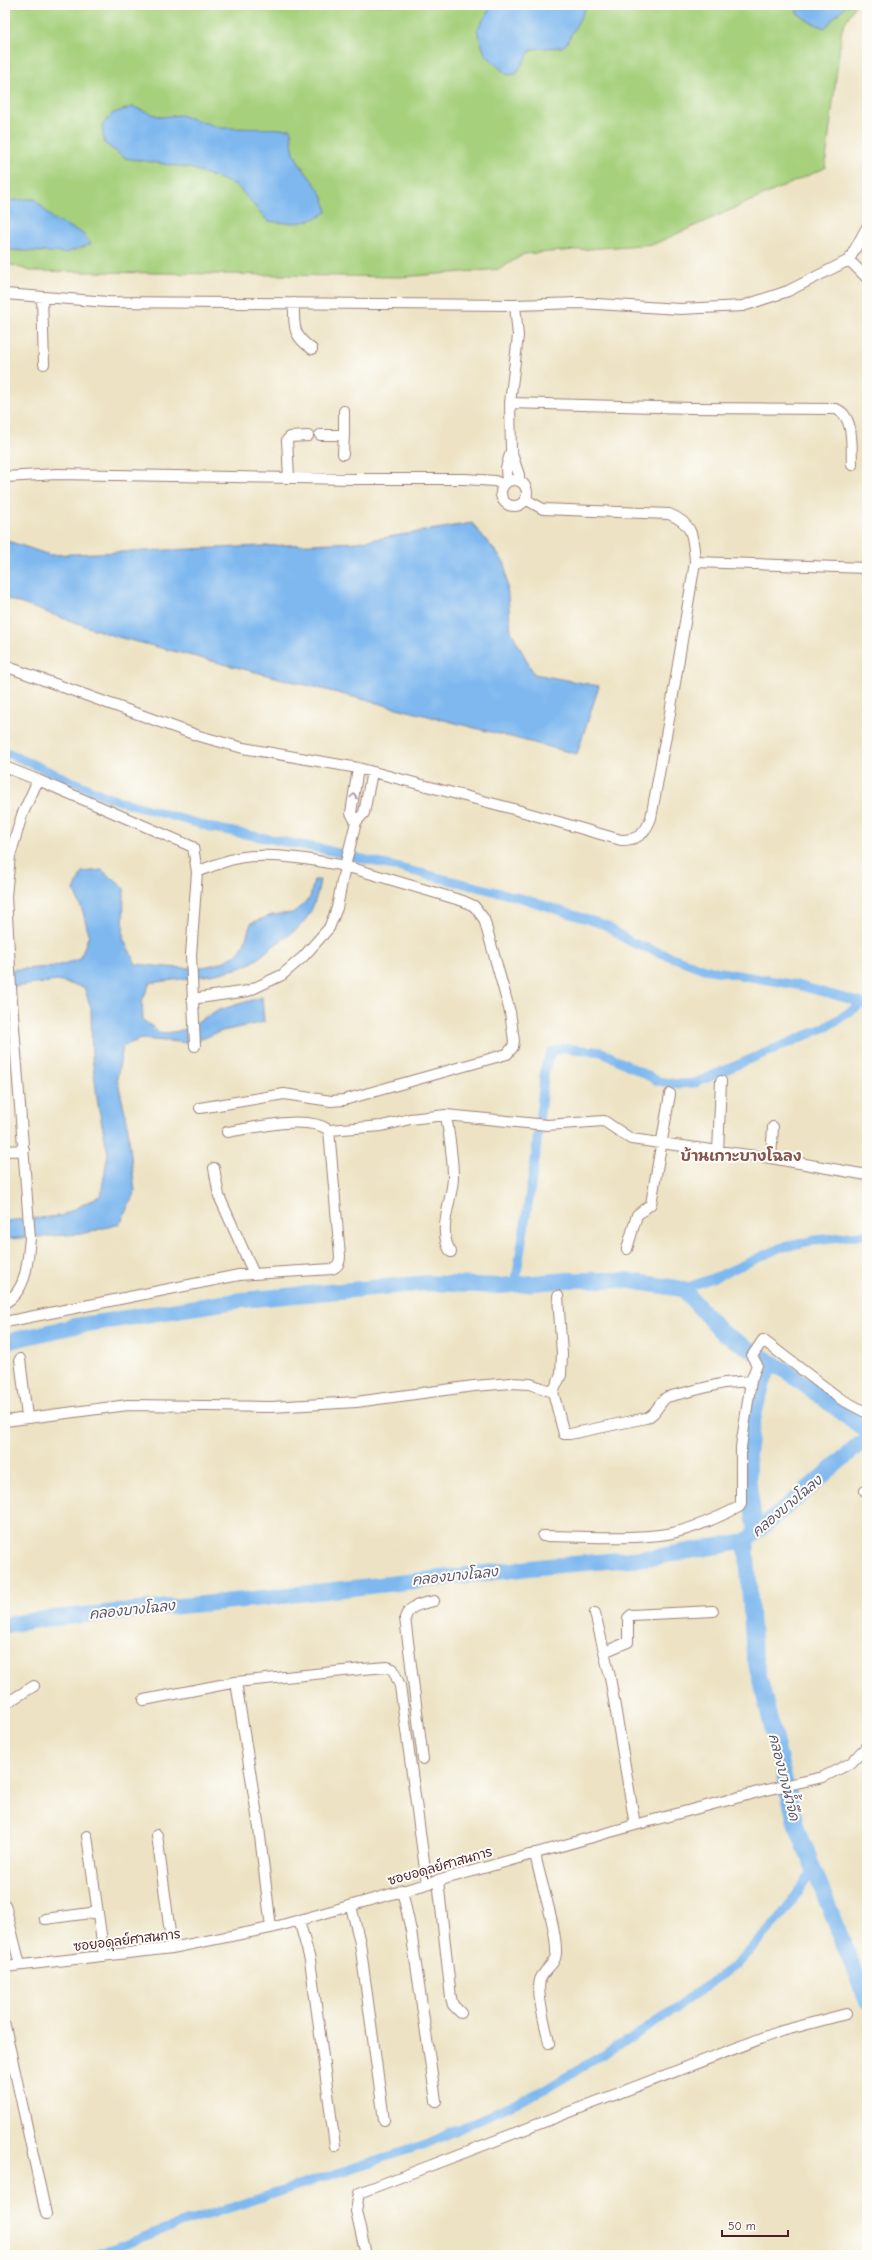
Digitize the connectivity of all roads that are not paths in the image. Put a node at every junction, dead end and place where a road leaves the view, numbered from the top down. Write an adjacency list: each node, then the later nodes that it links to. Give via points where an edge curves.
1 (867, 228): 2 (street)
2 (849, 260): 3 (street); 7 (street, via 788,291 743,306 680,309 580,303)
3 (867, 278)
4 (5, 294): 5 (street)
5 (42, 297): 6 (street, via 108,302); 9 (street)
6 (294, 303): 7 (street); 8 (street, via 295,332 300,341)
7 (515, 305): 10 (street, via 518,336)
8 (312, 349)
9 (44, 364)
10 (510, 403): 15 (street); 17 (street, via 836,409 848,421)
11 (344, 411): 13 (street)
12 (320, 435): 13 (street)
13 (344, 435): 16 (street)
14 (308, 436): 19 (street, via 290,437 287,440)
15 (511, 451): 20 (street); 21 (street)
16 (343, 454)
17 (852, 464)
18 (5, 477): 19 (street, via 57,474)
19 (289, 477): 21 (street, via 465,479)
20 (519, 481): 21 (street); 22 (street, via 527,491)
21 (505, 484): 22 (street, via 502,497 507,503 519,505)
22 (525, 499): 23 (street, via 543,509 669,514 690,528)
23 (695, 562): 24 (street); 28 (street, via 651,818 638,838 621,840)
24 (867, 568)
25 (5, 666): 27 (street, via 199,736 243,748)
26 (5, 767): 29 (street)
27 (358, 768): 28 (street); 30 (street, one-way to 27, via 351,813)
28 (372, 772): 30 (street, via 364,813)
29 (38, 780): 32 (street, via 189,844 195,853); 43 (street, via 22,815 10,856 6,896)
30 (356, 822): 31 (street)
31 (346, 862): 32 (street, via 244,857); 33 (street, via 337,908 329,928 303,957 282,975 248,991); 37 (street, via 463,901 480,912 510,1012 513,1047 507,1054 344,1100 331,1101 284,1094)
32 (197, 872): 33 (street, via 191,955)
33 (192, 998): 34 (street)
34 (195, 1046)
35 (721, 1081): 45 (street)
36 (670, 1094): 42 (street)
37 (200, 1108)
38 (446, 1116): 40 (street, via 410,1119 382,1126); 42 (street, via 547,1125 604,1121 631,1139); 50 (street, via 453,1179 446,1215 446,1240)
39 (773, 1127): 46 (street)
40 (329, 1130): 41 (street, via 322,1125 304,1123); 51 (street, via 340,1256 338,1265 332,1269)
41 (227, 1132)
42 (660, 1144): 45 (street); 49 (street, via 651,1204 637,1215)
43 (24, 1150): 44 (street); 53 (street, via 30,1238 24,1283 14,1298)
44 (5, 1152)
45 (718, 1152): 46 (street)
46 (771, 1158): 48 (street)
47 (214, 1168): 51 (street, via 219,1196)
48 (867, 1175)
49 (627, 1249)
50 (451, 1252)
51 (254, 1274): 54 (street)
52 (558, 1296): 57 (street, via 561,1375)
53 (5, 1303)
54 (5, 1322)
55 (20, 1359): 60 (street)
56 (751, 1381): 57 (street, via 724,1383 666,1396 653,1415 646,1418 570,1434 564,1434); 58 (street, via 757,1365 752,1356 763,1340 839,1398); 61 (street, via 741,1447 739,1507 668,1534)
57 (553, 1392): 60 (street, via 530,1384 511,1384 474,1386 356,1402 271,1407 128,1405)
58 (867, 1413)
59 (7, 1417): 60 (street)
60 (27, 1417)
61 (543, 1536)
62 (434, 1601): 71 (street, via 413,1607 404,1618)
63 (713, 1611): 65 (street, via 631,1615 628,1618 628,1642)
64 (595, 1613): 65 (street)
65 (604, 1652): 72 (street)
66 (236, 1682): 68 (street); 77 (street, via 363,1668 393,1670 400,1686); 84 (street, via 259,1828)
67 (34, 1686): 69 (street)
68 (144, 1700)
69 (5, 1704)
70 (867, 1746): 72 (street, ซอยอดุลย์ศาสนการ, via 851,1763 823,1777)
71 (423, 1759)
72 (635, 1825): 75 (street, ซอยอดุลย์ศาสนการ)
73 (157, 1835): 85 (street)
74 (87, 1836): 81 (street)
75 (535, 1853): 76 (street, ซอยอดุลย์ศาสนการ); 92 (street, via 556,1954 555,1960 541,1977 539,1988)
76 (438, 1880): 77 (street, ซอยอดุลย์ศาสนการ); 89 (street, via 451,1998 453,2005)
77 (427, 1883): 78 (street, ซอยอดุลย์ศาสนการ)
78 (402, 1890): 80 (street, ซอยอดุลย์ศาสนการ); 93 (street, via 412,1931)
79 (5, 1905): 87 (street)
80 (351, 1906): 83 (street, ซอยอดุลย์ศาสนการ); 94 (street, via 360,1943)
81 (98, 1912): 82 (street); 86 (street)
82 (45, 1919)
83 (299, 1920): 84 (street, ซอยอดุลย์ศาสนการ); 95 (street, via 310,1960)
84 (271, 1928): 85 (street, ซอยอดุลย์ศาสนการ)
85 (172, 1948): 86 (street, ซอยอดุลย์ศาสนการ)
86 (104, 1956): 87 (street, ซอยอดุลย์ศาสนการ)
87 (20, 1965): 88 (street, ซอยอดุลย์ศาสนการ)
88 (5, 1967)
89 (461, 2013)
90 (846, 2014): 97 (street, via 778,2032 359,2194 356,2211)
91 (5, 2026): 96 (street)
92 (549, 2043)
93 (436, 2101)
94 (384, 2120)
95 (335, 2146)
96 (46, 2214)
97 (366, 2255)

